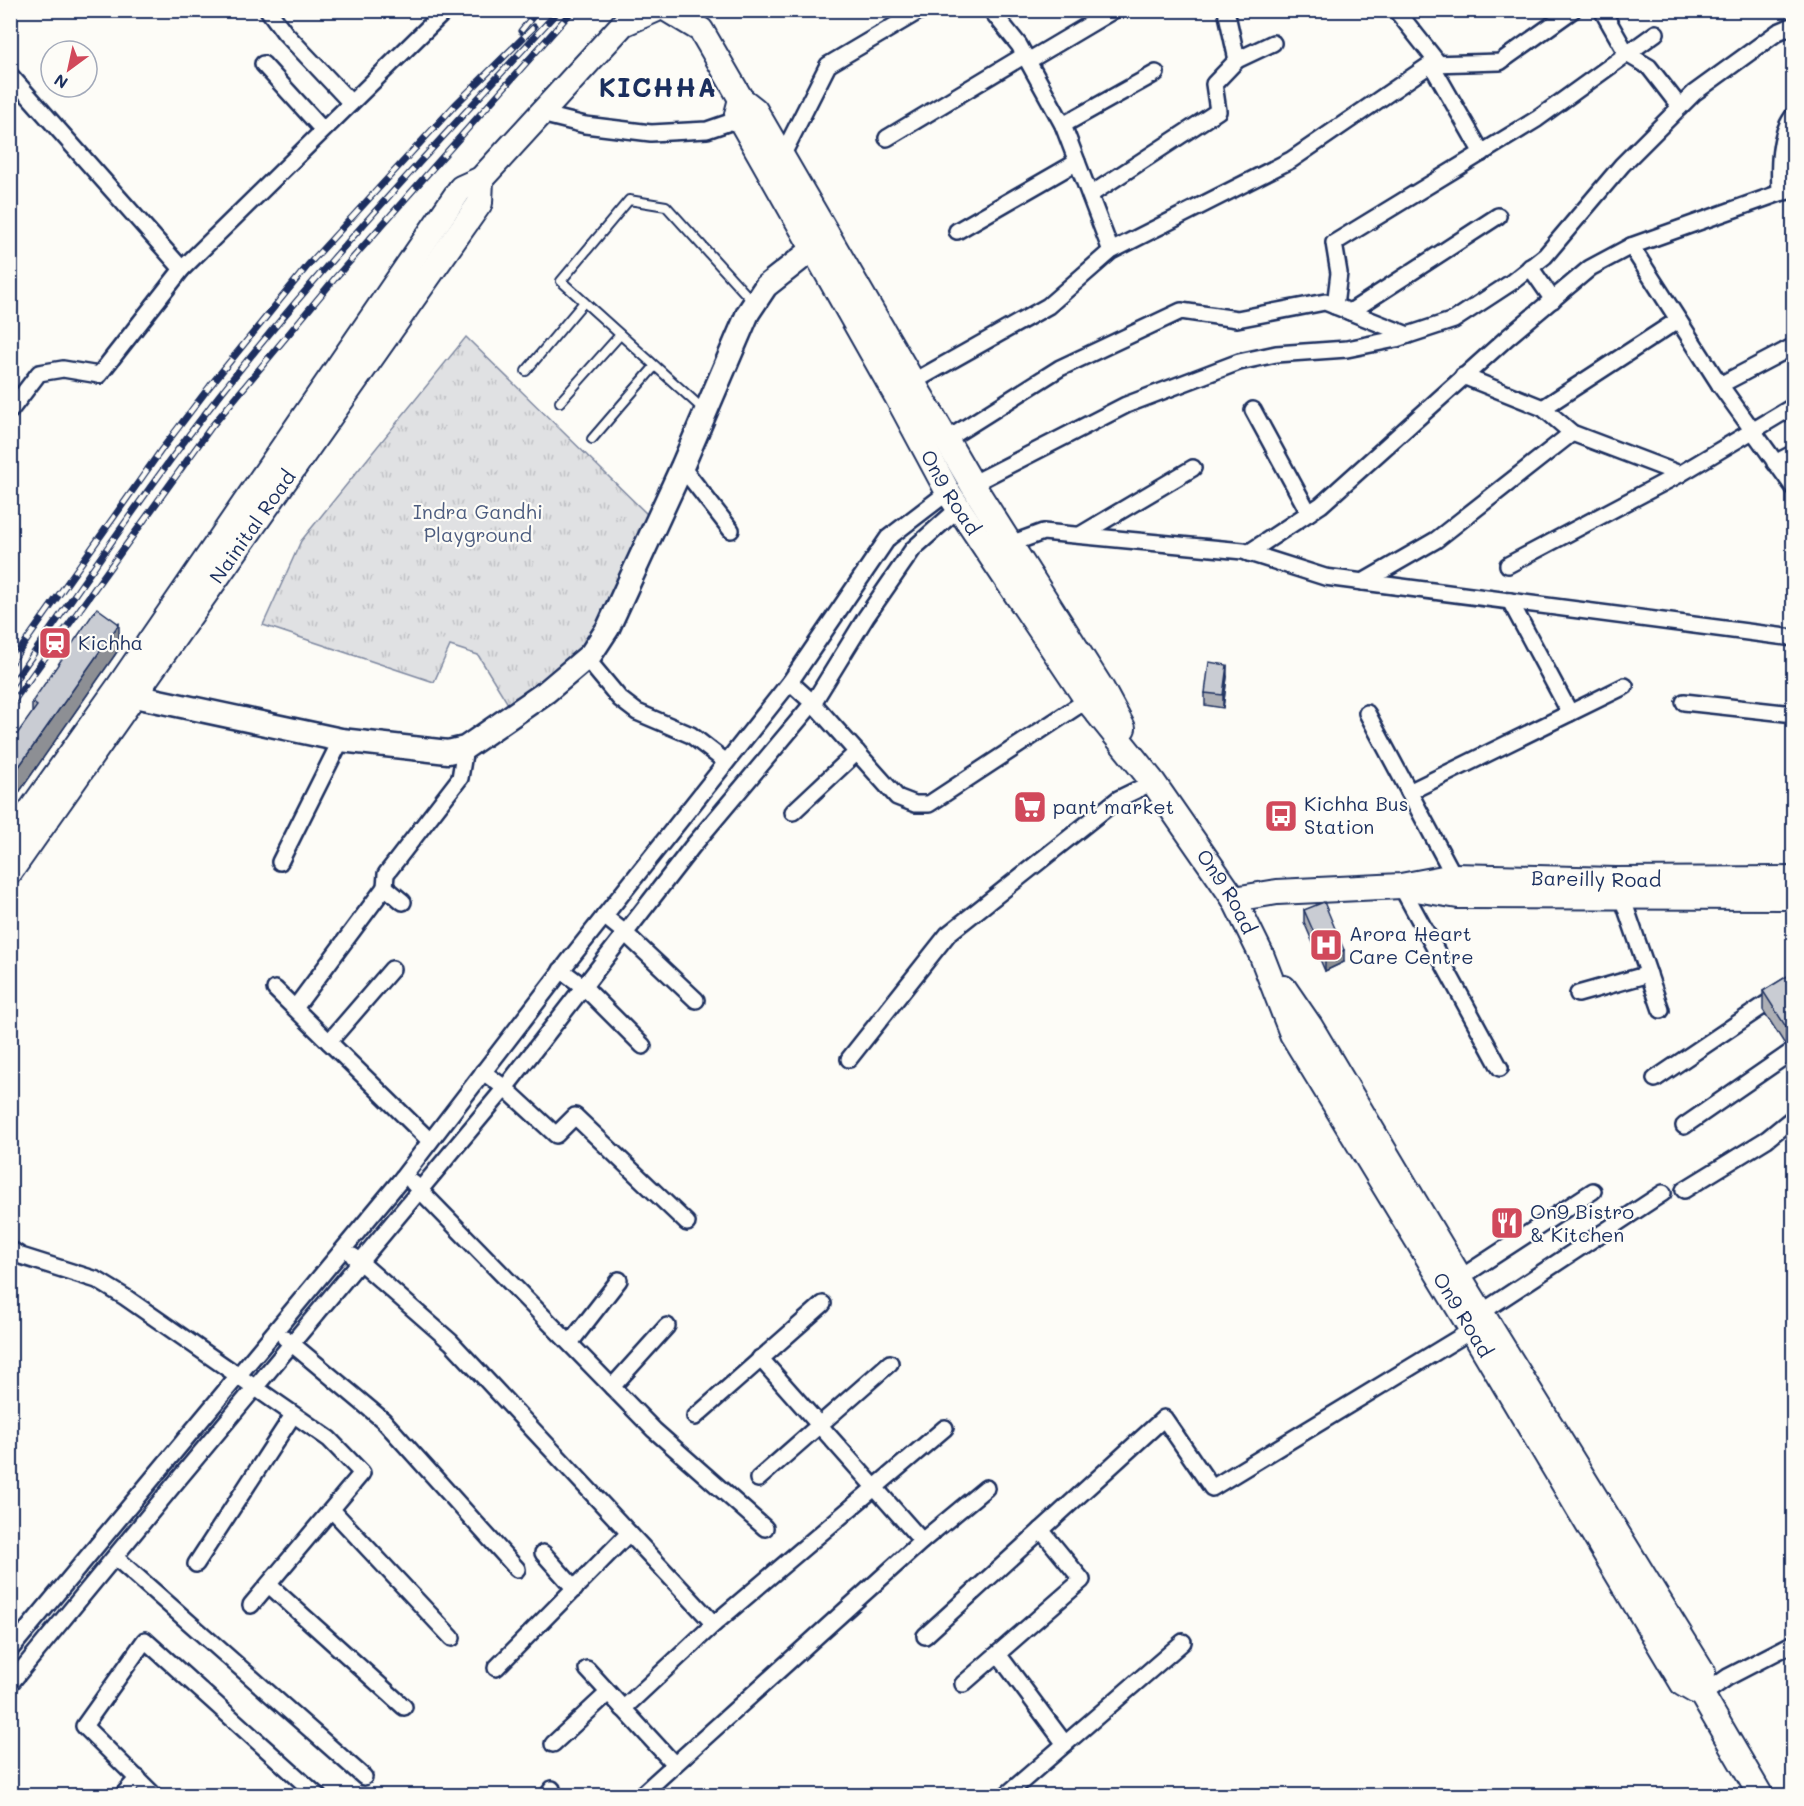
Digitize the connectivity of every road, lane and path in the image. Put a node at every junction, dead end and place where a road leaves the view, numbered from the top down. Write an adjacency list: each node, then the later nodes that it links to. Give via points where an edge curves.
1 (268, 10): 22 (street)
2 (446, 10): 22 (street)
3 (655, 10): 25 (main road, Nainital Road, via 623,24)
4 (668, 10): 24 (main road, On9 Road, via 701,30)
5 (921, 10): 31 (street, via 828,65)
6 (991, 10): 16 (street)
7 (1114, 10): 16 (street)
8 (1226, 10): 17 (street)
9 (1396, 10): 18 (street)
10 (1573, 10): 18 (street, via 1500,62)
11 (1602, 10): 15 (street)
12 (1794, 24): 23 (street, via 1703,86)
13 (1656, 33): 15 (street)
14 (1273, 43): 17 (street)
15 (1626, 54): 23 (street, via 1648,67); 30 (street, via 1537,119)
16 (1026, 58): 27 (street); 29 (street)
17 (1237, 60): 35 (street, via 1214,84 1218,111)
18 (1434, 63): 30 (street); 40 (street, via 1291,160)
19 (263, 64): 28 (street)
20 (1156, 74): 27 (street)
21 (10, 75): 42 (street)
22 (351, 102): 28 (street)
23 (1680, 107): 41 (street, via 1622,165 1545,256)
24 (740, 109): 25 (street, via 707,130 651,134); 31 (main road, via 754,110); 39 (main road, On9 Road)
25 (541, 114): 33 (main road, Nainital Road)
26 (1794, 115): 34 (street, via 1788,122 1779,163)
27 (1063, 125): 32 (street)
28 (323, 130): 42 (street)
29 (887, 138)
30 (1482, 153): 46 (street, via 1334,243)
31 (782, 156): 54 (main road)
32 (1077, 162): 35 (street); 37 (street)
33 (481, 179): 86 (main road, Nainital Road, via 480,202); 100 (main road, Nainital Road, via 461,188)
34 (1787, 192): 38 (street)
35 (1090, 195): 40 (street)
36 (1498, 216): 46 (street)
37 (957, 231)
38 (1631, 246): 43 (street, via 1590,268); 47 (street)
39 (813, 249): 45 (street, via 766,286); 73 (main road, On9 Road)
40 (1111, 251): 54 (street, via 1048,306)
41 (1530, 267): 43 (street); 49 (street, via 1454,320)
42 (182, 269): 60 (street, via 99,375 63,369 39,373)
43 (1552, 300): 53 (street)
44 (584, 302): 45 (lane, via 561,281 629,200 666,206); 48 (lane); 52 (lane)
45 (754, 303): 61 (street)
46 (1342, 309): 49 (street); 65 (street, via 1325,302 1237,319 1182,311 1060,368)
47 (1678, 320): 55 (street); 58 (street)
48 (620, 335): 51 (lane); 56 (lane)
49 (1408, 335): 71 (street, via 1347,349 1276,354 1239,363 1126,405)
50 (1794, 346): 55 (street)
51 (655, 366): 61 (lane); 64 (lane)
52 (526, 371)
53 (1463, 376): 58 (street); 74 (street)
54 (913, 382): 65 (main road)
55 (1720, 385): 62 (street)
56 (560, 402)
57 (1794, 406): 62 (street)
58 (1544, 408): 63 (street)
59 (1253, 410): 74 (street)
60 (10, 411)
61 (706, 412): 68 (street)
62 (1752, 430): 67 (street); 70 (street)
63 (1572, 434): 70 (street); 80 (street, via 1436,540)
64 (592, 439)
65 (946, 440): 71 (main road)
66 (1794, 453): 67 (street)
67 (1775, 463): 72 (street)
68 (682, 467): 75 (street); 83 (street, via 608,628)
69 (1193, 468): 76 (street)
70 (1680, 474): 79 (street)
71 (972, 484): 77 (main road)
72 (1794, 488)
73 (954, 500): 84 (street, via 888,538); 87 (main road, On9 Road); 89 (street, via 913,549)
74 (1309, 513): 78 (street)
75 (731, 531)
76 (1080, 535): 77 (street, via 1043,532); 78 (street)
77 (1010, 544): 97 (main road, via 1102,689)
78 (1248, 553): 80 (street, via 1325,577)
79 (1508, 565)
80 (1363, 582): 81 (street)
81 (1510, 601): 82 (street); 91 (street)
82 (1794, 638)
83 (586, 658): 94 (street, via 546,692); 96 (street, via 629,706 691,735)
84 (790, 682): 89 (street); 96 (street)
85 (1625, 686): 91 (street)
86 (135, 696): 93 (street); 102 (main road, Nainital Road)
87 (1087, 700): 95 (street, via 929,804 897,797); 97 (main road, On9 Road)
88 (1684, 702): 92 (street)
89 (813, 703): 95 (street); 112 (street)
90 (1367, 713): 98 (street)
91 (1570, 713): 98 (street)
92 (1794, 714)
93 (341, 740): 94 (street, via 448,752); 101 (street)
94 (465, 748): 106 (street, via 460,778 386,874)
95 (857, 752): 99 (street)
96 (726, 762): 111 (street)
97 (1153, 782): 109 (main road, On9 Road); 127 (street, via 1118,799 948,934)
98 (1409, 792): 103 (street)
99 (793, 812)
100 (10, 839)
101 (280, 862)
102 (10, 872)
103 (1454, 876): 104 (main road, Bareilly Road); 105 (main road, Bareilly Road)
104 (1794, 879)
105 (1401, 886): 107 (main road, Bareilly Road, via 1458,896); 109 (main road, Bareilly Road, via 1277,892); 128 (street)
106 (385, 887): 110 (street); 122 (street)
107 (1622, 897): 108 (main road, Bareilly Road); 116 (street)
108 (1794, 897)
109 (1234, 899): 113 (main road, On9 Road)
110 (403, 902)
111 (604, 916): 112 (street); 115 (street)
112 (625, 933): 118 (street); 121 (street)
113 (1261, 954): 144 (main road, via 1310,1026); 147 (main road, On9 Road, via 1292,1034)
114 (392, 969): 124 (street)
115 (561, 970): 118 (street); 129 (street)
116 (1649, 974): 120 (street); 123 (street)
117 (1794, 985): 130 (street)
118 (584, 987): 125 (street); 131 (street)
119 (275, 989): 122 (street)
120 (1578, 994)
121 (696, 1000)
122 (294, 1008): 124 (street)
123 (1661, 1010)
124 (329, 1042): 134 (street)
125 (642, 1046)
126 (1794, 1050): 133 (street)
127 (849, 1059)
128 (1500, 1068)
129 (483, 1072): 131 (street); 134 (street)
130 (1655, 1079)
131 (505, 1088): 136 (street); 140 (street, via 556,1135 574,1116)
132 (1794, 1118): 137 (street)
133 (1684, 1126)
134 (430, 1141): 135 (street)
135 (404, 1175): 136 (street); 141 (street)
136 (421, 1190): 143 (street); 150 (street)
137 (1684, 1190)
138 (1593, 1191): 144 (street)
139 (1663, 1193): 147 (street)
140 (687, 1224)
141 (344, 1248): 143 (street); 149 (street)
142 (10, 1249): 154 (street, via 97,1280)
143 (361, 1262): 151 (street); 167 (street, via 451,1342)
144 (1460, 1278): 147 (main road)
145 (619, 1280): 150 (street)
146 (823, 1304): 152 (street)
147 (1477, 1321): 166 (street, via 1212,1488 1164,1418); 188 (main road, On9 Road, via 1683,1684)
148 (667, 1326): 155 (street)
149 (275, 1330): 151 (street); 154 (street)
150 (570, 1343): 155 (street)
151 (292, 1344): 156 (street); 172 (street, via 383,1420)
152 (760, 1358): 158 (street); 159 (street)
153 (890, 1363): 159 (street)
154 (237, 1376): 156 (street); 181 (street)
155 (612, 1387): 165 (street, via 654,1430)
156 (255, 1389): 157 (street); 170 (street)
157 (293, 1415): 164 (street, via 329,1439 362,1473); 171 (street)
158 (695, 1417)
159 (819, 1425): 161 (street); 162 (street)
160 (945, 1428): 162 (street)
161 (758, 1479)
162 (874, 1488): 168 (street); 176 (street)
163 (986, 1488): 168 (street)
164 (332, 1510): 173 (street); 178 (street)
165 (765, 1528)
166 (1041, 1530): 177 (street); 182 (street, via 1082,1580)
167 (629, 1533): 174 (street); 176 (street)
168 (922, 1541): 193 (street)
169 (543, 1553): 174 (street)
170 (115, 1557): 185 (street); 194 (street)
171 (196, 1564)
172 (517, 1569)
173 (269, 1585): 175 (street); 189 (street)
174 (575, 1589): 183 (street)
175 (251, 1605)
176 (714, 1624): 190 (street)
177 (925, 1636)
178 (452, 1638)
179 (1183, 1642): 192 (street)
180 (1794, 1642): 188 (street)
181 (10, 1650)
182 (998, 1654): 186 (street); 192 (street)
183 (496, 1668)
184 (587, 1669): 187 (street)
185 (10, 1684)
186 (963, 1684)
187 (608, 1693): 190 (street); 191 (street)
188 (1702, 1695): 201 (main road, On9 Road)
189 (404, 1707)
190 (623, 1709): 193 (street)
191 (554, 1744)
192 (1065, 1744): 200 (street)
193 (674, 1764): 199 (street)
194 (364, 1777)
195 (138, 1778): 196 (street); 197 (street); 198 (street, via 84,1726 145,1640)
196 (122, 1796)
197 (155, 1796)
198 (318, 1796)
199 (640, 1796)
200 (1005, 1796)
201 (1761, 1796)

